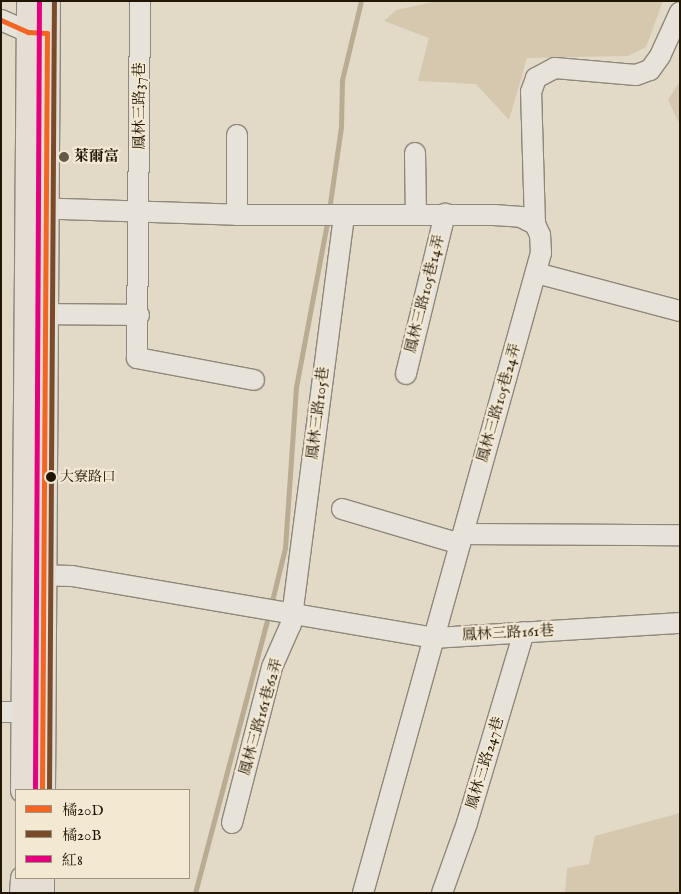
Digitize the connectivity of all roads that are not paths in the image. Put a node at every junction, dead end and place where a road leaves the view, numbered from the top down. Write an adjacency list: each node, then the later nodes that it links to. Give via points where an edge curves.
1 (28, 1): 6 (main road)
2 (47, 1): 6 (main road)
3 (140, 1): 10 (street, 鳳林三路37巷)
4 (680, 12): 15 (street, 鳳林三路105巷24弄, via 650,70 636,75 555,68 536,78 531,92)
5 (1, 20): 6 (street)
6 (38, 33): 9 (main road)
7 (237, 135): 13 (street)
8 (415, 153): 11 (street)
9 (36, 208): 10 (street); 18 (main road); 25 (main road)
10 (139, 210): 13 (street); 19 (street)
11 (416, 214): 12 (street); 14 (street)
12 (445, 214): 15 (street, via 521,217); 20 (street, 鳳林三路105巷14弄)
13 (237, 215): 14 (street)
14 (333, 215): 26 (street, 鳳林三路105巷)
15 (535, 224): 16 (street, 鳳林三路105巷24弄, via 540,235 541,253)
16 (536, 273): 17 (street); 24 (street, 鳳林三路105巷24弄)
17 (680, 311)
18 (45, 314): 19 (street); 25 (main road)
19 (139, 315): 21 (street, via 137,358)
20 (406, 374)
21 (254, 380)
22 (342, 509): 24 (street)
23 (680, 534): 24 (street)
24 (462, 539): 29 (street)
25 (33, 575): 26 (street, 鳳林三路161巷, via 72,576); 30 (main road); 32 (main road)
26 (289, 611): 29 (street, 鳳林三路161巷); 33 (street, 鳳林三路161巷62弄, via 291,624 272,667)
27 (680, 623): 28 (street, 鳳林三路161巷)
28 (524, 632): 29 (street, 鳳林三路161巷); 39 (street, 鳳林三路247巷, via 467,823)
29 (434, 638): 38 (street)
30 (12, 712): 31 (main road)
31 (23, 789)
32 (42, 789)
33 (232, 823)
34 (22, 879): 36 (main road)
35 (41, 879): 37 (main road)
36 (22, 893)
37 (41, 893)
38 (363, 893)
39 (442, 893)

